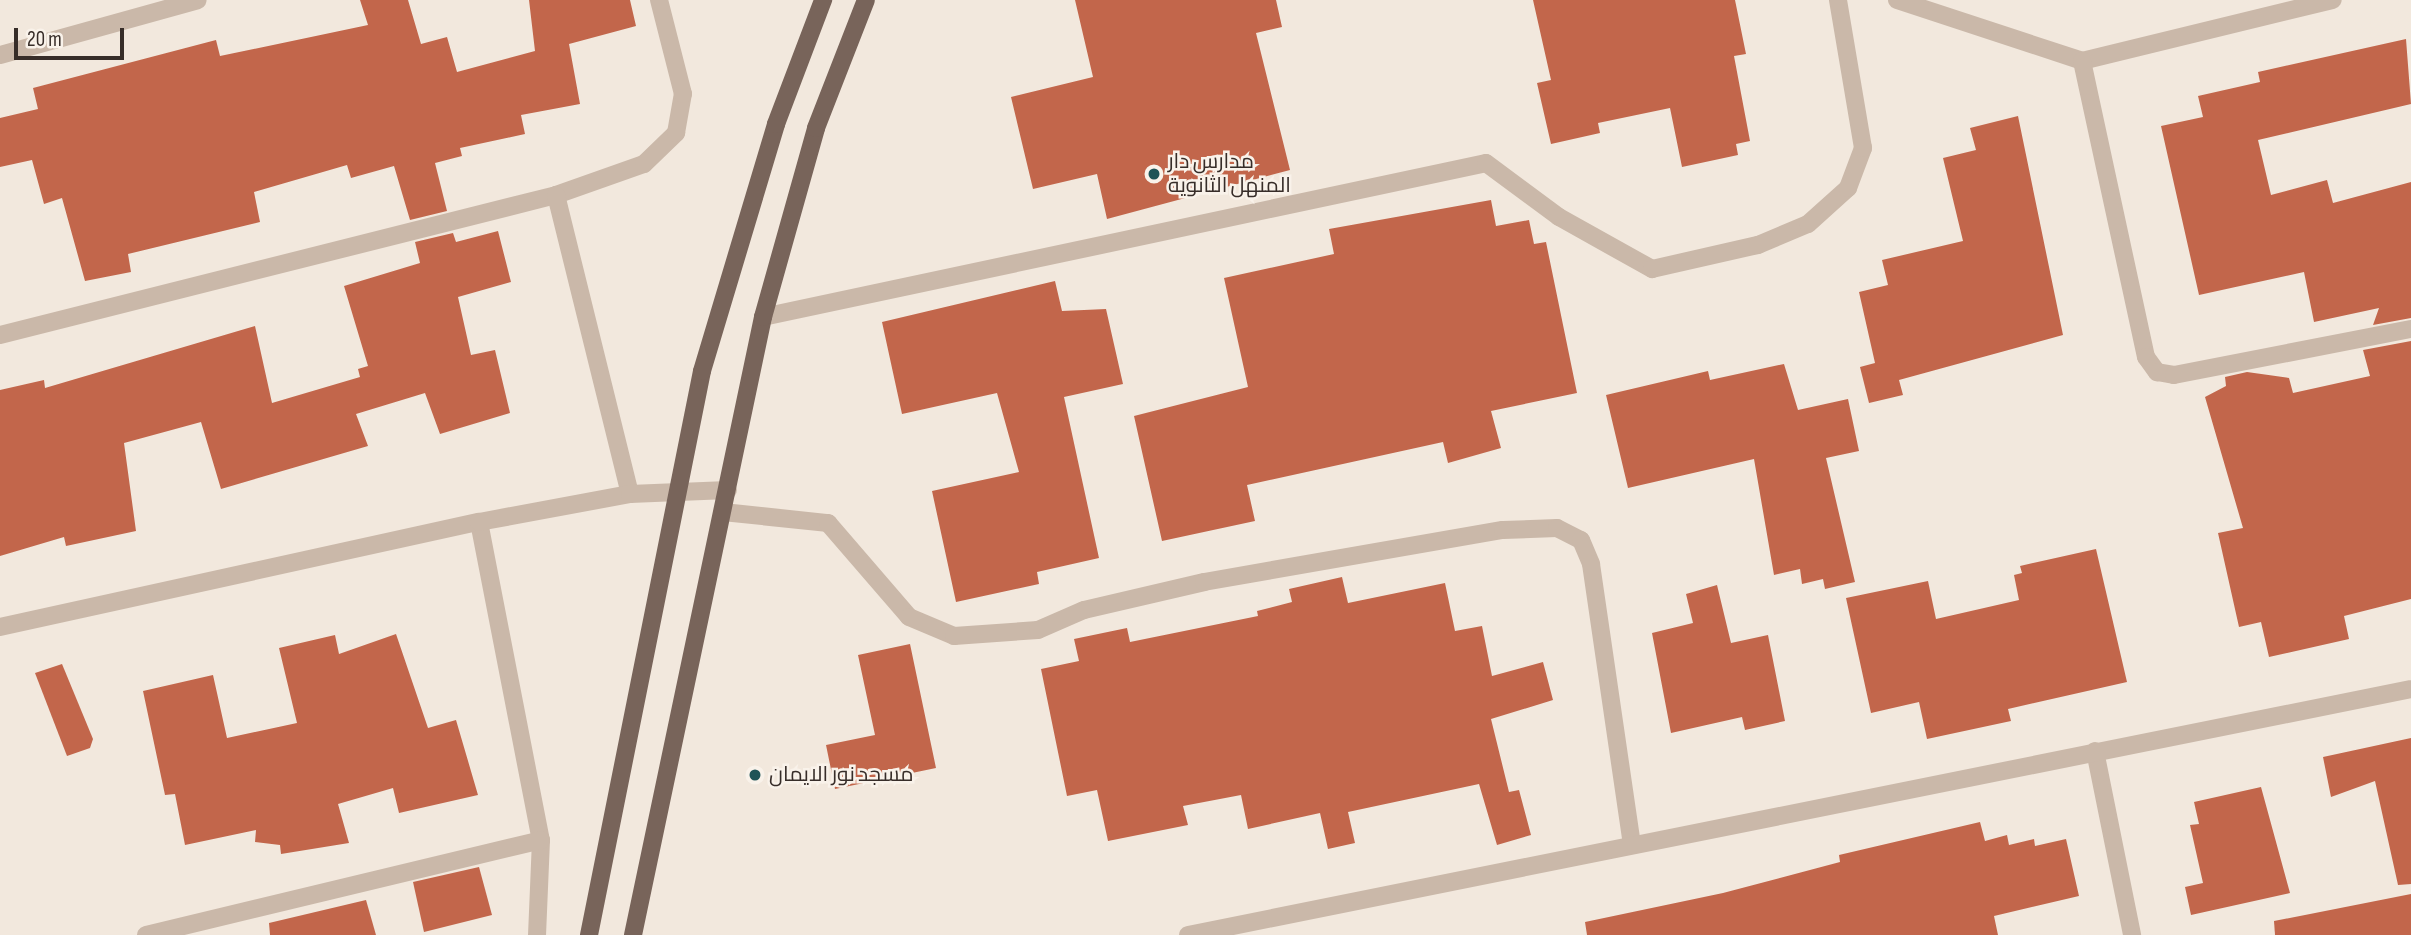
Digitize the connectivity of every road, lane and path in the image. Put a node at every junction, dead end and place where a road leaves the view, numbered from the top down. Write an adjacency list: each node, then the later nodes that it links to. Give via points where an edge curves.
1 (198, 0): 8 (street)
2 (659, 0): 10 (street, via 683,94 676,133 643,164)
3 (823, 0): 14 (main road, via 734,261)
4 (866, 0): 11 (main road, via 816,128)
5 (1838, 0): 11 (street, via 1863,148 1848,188 1808,223 1758,245 1652,269 1559,217 1486,163)
6 (1897, 0): 9 (street)
7 (2333, 0): 9 (street)
8 (0, 55)
9 (2082, 61): 12 (street, via 2146,357 2157,372 2174,375)
10 (556, 195): 13 (street); 16 (street)
11 (763, 317): 15 (main road)
12 (2411, 329)
13 (0, 335)
14 (679, 488): 15 (street); 16 (street); 26 (main road)
15 (728, 489): 17 (main road)
16 (630, 494): 18 (street)
17 (723, 512): 23 (street, via 828,523 909,617 954,636 1038,631 1084,610 1204,582 1503,530 1556,528 1581,540 1591,564); 27 (main road)
18 (479, 522): 19 (street); 22 (street)
19 (0, 627)
20 (2411, 689): 21 (street)
21 (2095, 751): 23 (street); 29 (street)
22 (541, 840): 24 (street); 25 (street)
23 (1632, 844): 28 (street)
24 (146, 935)
25 (537, 935)
26 (589, 935)
27 (633, 935)
28 (1188, 935)
29 (2132, 935)

